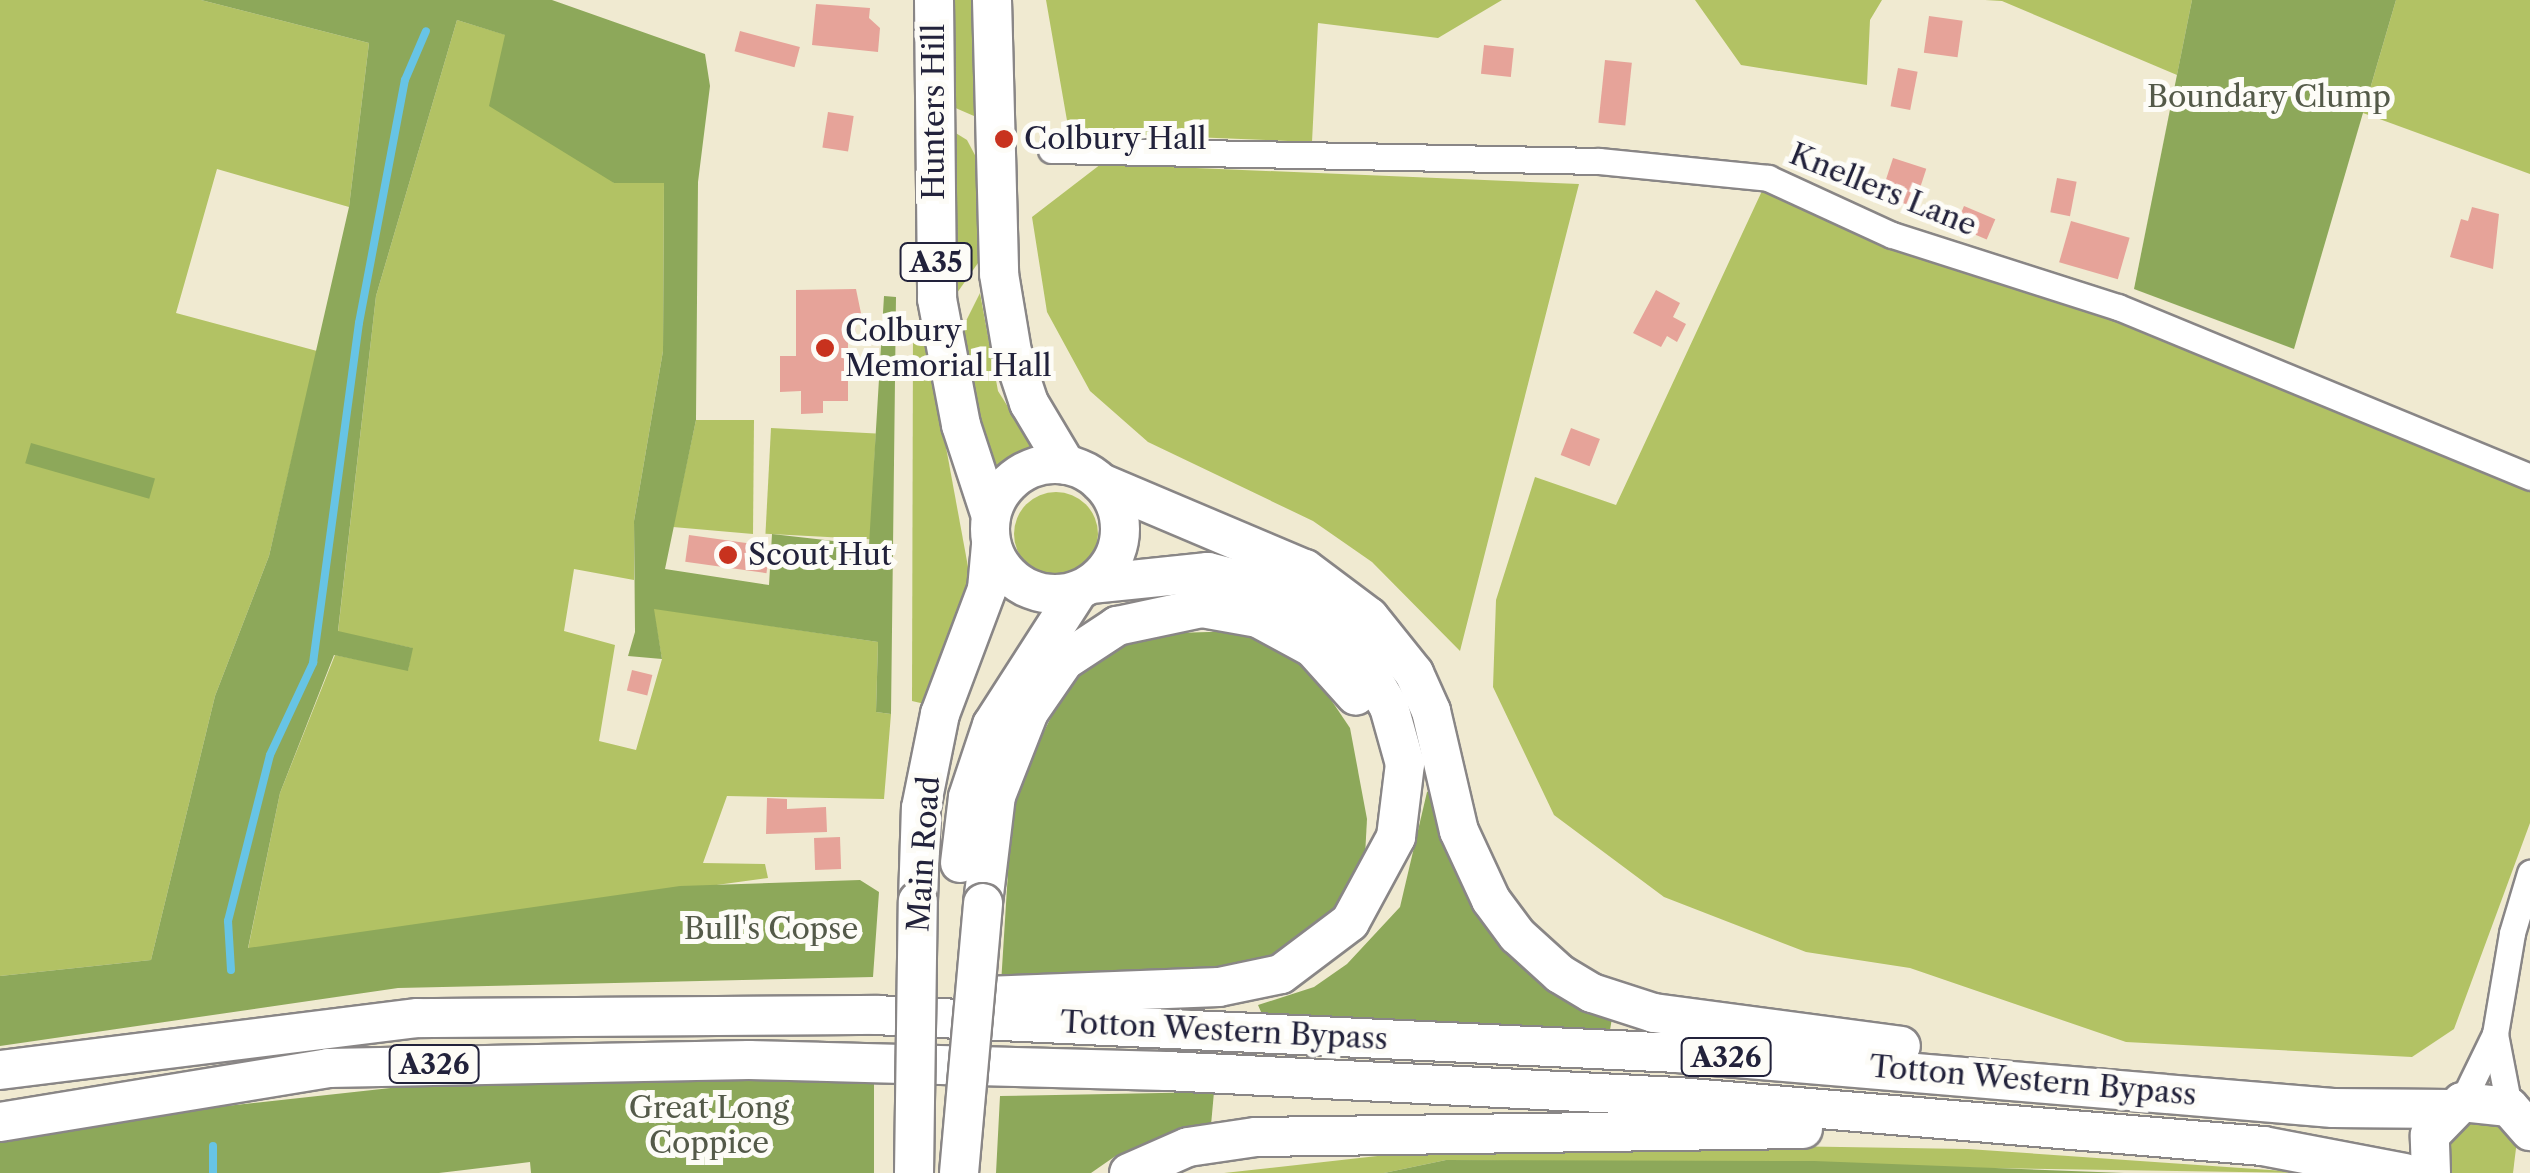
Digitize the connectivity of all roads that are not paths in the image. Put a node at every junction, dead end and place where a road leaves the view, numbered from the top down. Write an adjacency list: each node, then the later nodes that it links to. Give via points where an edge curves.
1 (934, 0): 7 (main road, Hunters Hill / A35, via 937,299 961,425)
2 (992, 0): 4 (main road, Hunters Hill / A35, via 999,274 1012,352 1029,403)
3 (1052, 150): 5 (street, Knellers Lane, via 1599,161 1768,178 1892,235 2118,307)
4 (1066, 465): 6 (main road); 7 (main road, via 1027,470 1010,482)
5 (2530, 478)
6 (1101, 483): 8 (main road, via 1113,498 1120,536 1106,571); 15 (main road, via 1305,569 1370,616 1414,673 1431,712 1459,831 1491,900 1560,974 1592,993 1654,1013 1962,1054)
7 (991, 531): 8 (main road, via 998,562 1024,587 1041,594); 21 (main road, Main Road / A35, bridge, via 987,589 940,714 921,808)
8 (1084, 587): 10 (main road, via 1180,572 1242,578 1312,614 1360,658 1389,707 1405,764 1396,837); 11 (main road, Main Road, via 992,725 968,797)
9 (2530, 873): 13 (street)
10 (1378, 878): 11 (main road, via 1383,775 1357,698 1337,670 1284,630 1202,608 1117,626 1064,660 1045,685 1000,782); 12 (main road, via 1332,941 1282,974 1256,982)
11 (971, 903): 22 (main road, Main Road, bridge)
12 (698, 1013): 14 (main road, Totton Western Bypass / A326, via 327,1025); 15 (main road, Totton Western Bypass / A326, via 1018,1020 1677,1053)
13 (2495, 1034): 16 (street); 17 (street)
14 (0, 1070)
15 (2076, 1082): 16 (main road, Totton Western Bypass / A326, via 2333,1108)
16 (2456, 1106): 17 (main road, Totton Western Bypass, via 2494,1100); 26 (main road, via 2430,1135)
17 (2522, 1118)
18 (0, 1122): 19 (main road, Totton Western Bypass / A326, via 328,1068 589,1058 1166,1071 1678,1097)
19 (2050, 1126): 20 (main road, via 1340,1133); 25 (main road, Totton Western Bypass / A326, via 2263,1146)
20 (1188, 1147): 23 (main road); 24 (main road)
21 (914, 1173)
22 (958, 1173)
23 (1129, 1173)
24 (1146, 1173)
25 (2404, 1173)
26 (2431, 1173)

